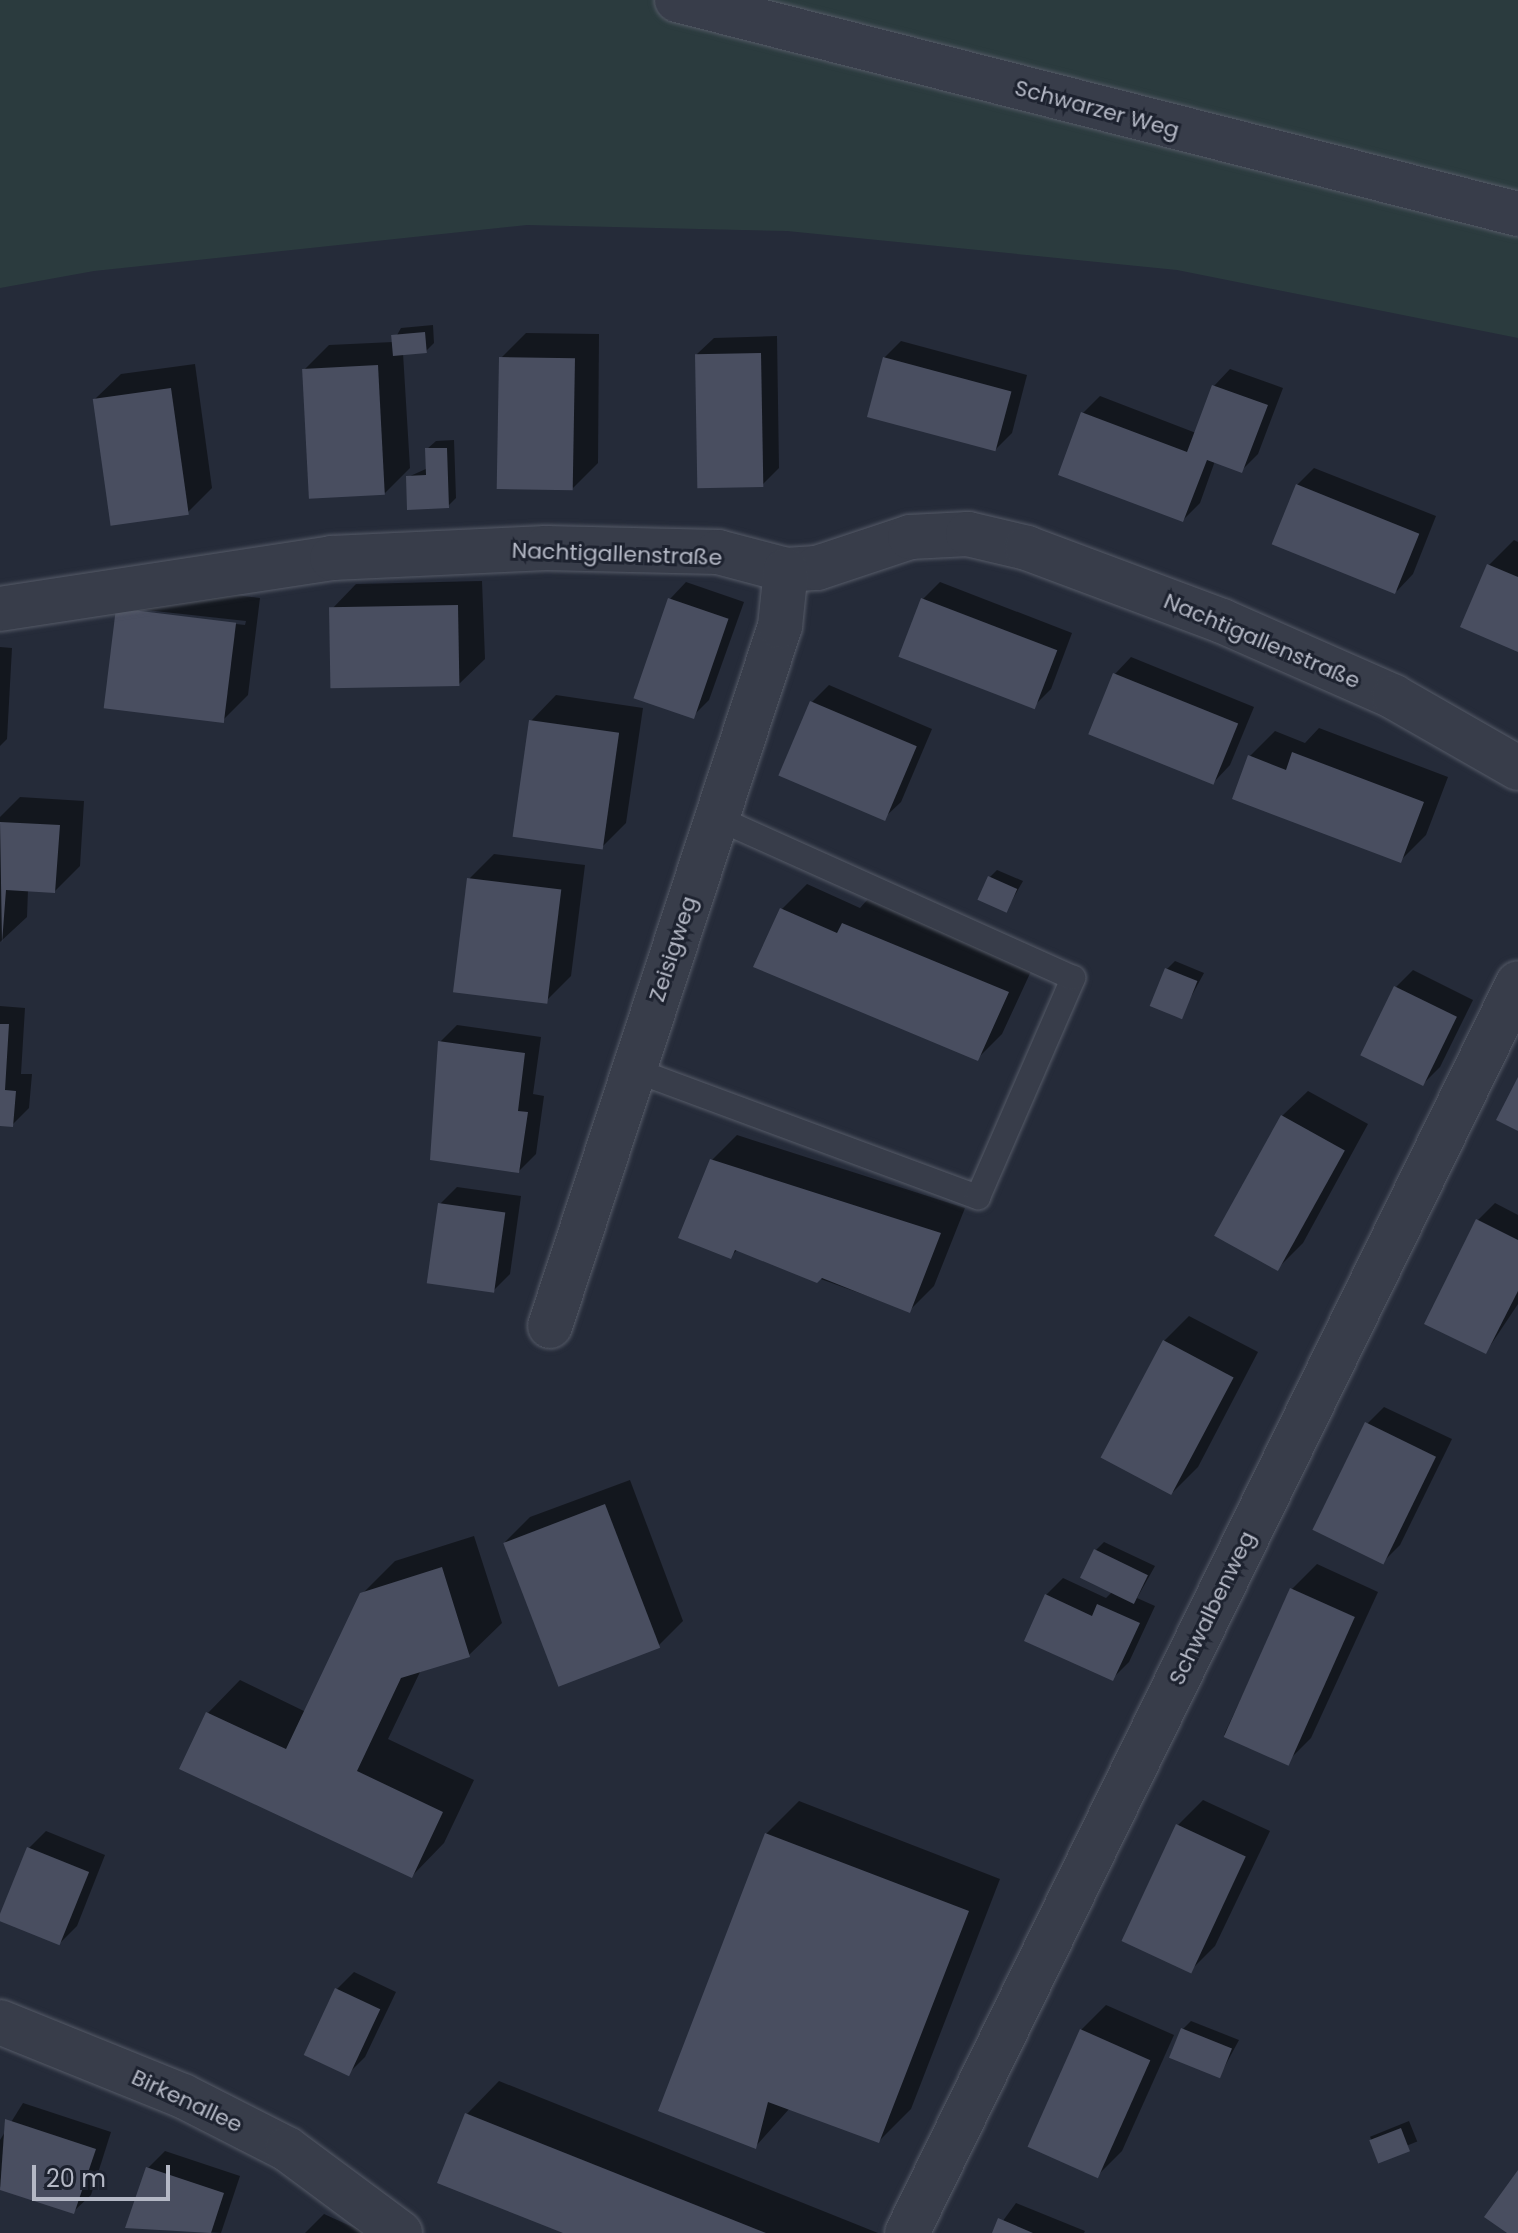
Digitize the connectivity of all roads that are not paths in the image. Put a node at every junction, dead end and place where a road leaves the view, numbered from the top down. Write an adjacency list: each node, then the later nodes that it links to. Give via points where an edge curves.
1 (677, 0): 2 (street, Schwarzer Weg)
2 (1518, 214)
3 (786, 570): 4 (street, Nachtigallenstraße, via 718,552 546,548 347,557); 5 (street, Nachtigallenstraße, via 817,568 910,537 968,534 1027,548 1394,697); 6 (street, Zeisigweg, via 780,626)
4 (0, 609)
5 (1518, 768)
6 (717, 818): 8 (street, Zeisigweg); 8 (lane, via 1073,978 978,1197)
7 (1518, 983): 12 (street, Schwalbenweg)
8 (634, 1070): 9 (street, Zeisigweg)
9 (550, 1326)
10 (0, 2022): 11 (street, Birkenallee, via 183,2096 287,2149)
11 (400, 2233)
12 (907, 2233)

